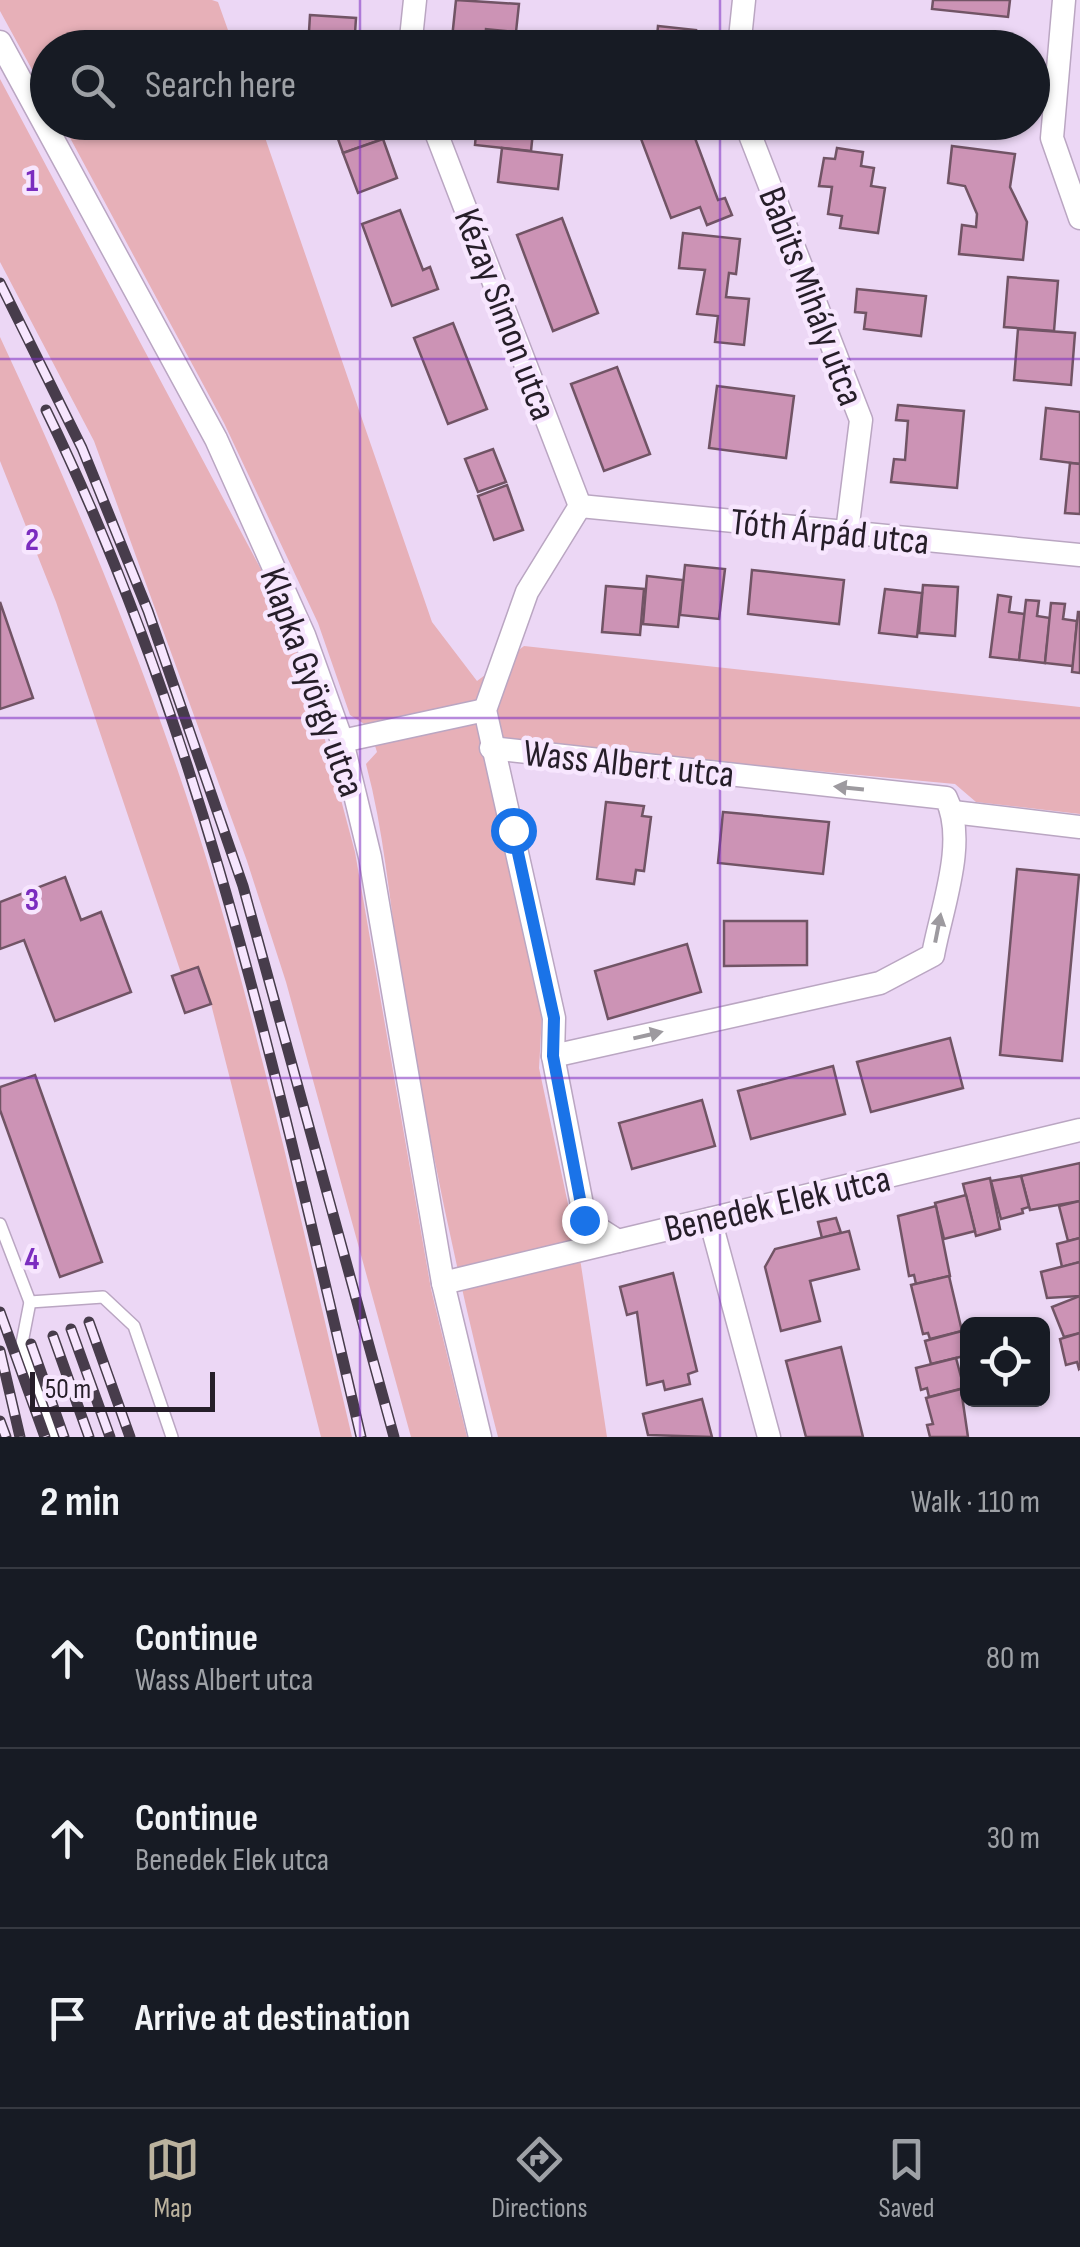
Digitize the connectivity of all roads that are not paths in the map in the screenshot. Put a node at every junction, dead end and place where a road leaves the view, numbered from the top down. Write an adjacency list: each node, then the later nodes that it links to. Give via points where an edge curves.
1 (416, 0): 4 (street)
2 (744, 0): 5 (street)
3 (1064, 0): 11 (street, via 1052,138)
4 (412, 30)
5 (741, 30)
6 (0, 42): 7 (street, Klapka György utca)
7 (30, 97)
8 (53, 140): 16 (street, Klapka György utca, via 216,439 304,635)
9 (439, 140): 12 (street, Kézay Simon utca)
10 (751, 140): 13 (street, Babits Mihály utca, via 860,420)
11 (1080, 218)
12 (580, 506): 13 (street, Tóth Árpád utca); 15 (street, via 527,592)
13 (847, 532): 14 (street, Tóth Árpád utca)
14 (1080, 556)
15 (484, 710): 16 (street); 17 (street)
16 (342, 741): 26 (street, Klapka György utca, via 370,857)
17 (492, 748): 18 (street, Wass Albert utca, one-way to 17, via 946,798); 20 (street, Wass Albert utca, via 554,1018)
18 (953, 812): 19 (street, Wass Albert utca); 20 (street, one-way to 18, via 880,983 933,956 953,849)
19 (1080, 826)
20 (553, 1056): 21 (street, Wass Albert utca)
21 (562, 1114): 25 (street, Benedek Elek utca, via 584,1220)
22 (1080, 1130): 23 (street, Benedek Elek utca)
23 (710, 1218): 25 (street, Benedek Elek utca); 31 (street)
24 (0, 1224): 27 (lane)
25 (618, 1240): 26 (street)
26 (443, 1283): 30 (street, Klapka György utca)
27 (30, 1302): 28 (lane, via 22,1343); 29 (lane, via 103,1297 134,1326)
28 (54, 1437)
29 (172, 1437)
30 (480, 1437)
31 (769, 1437)

